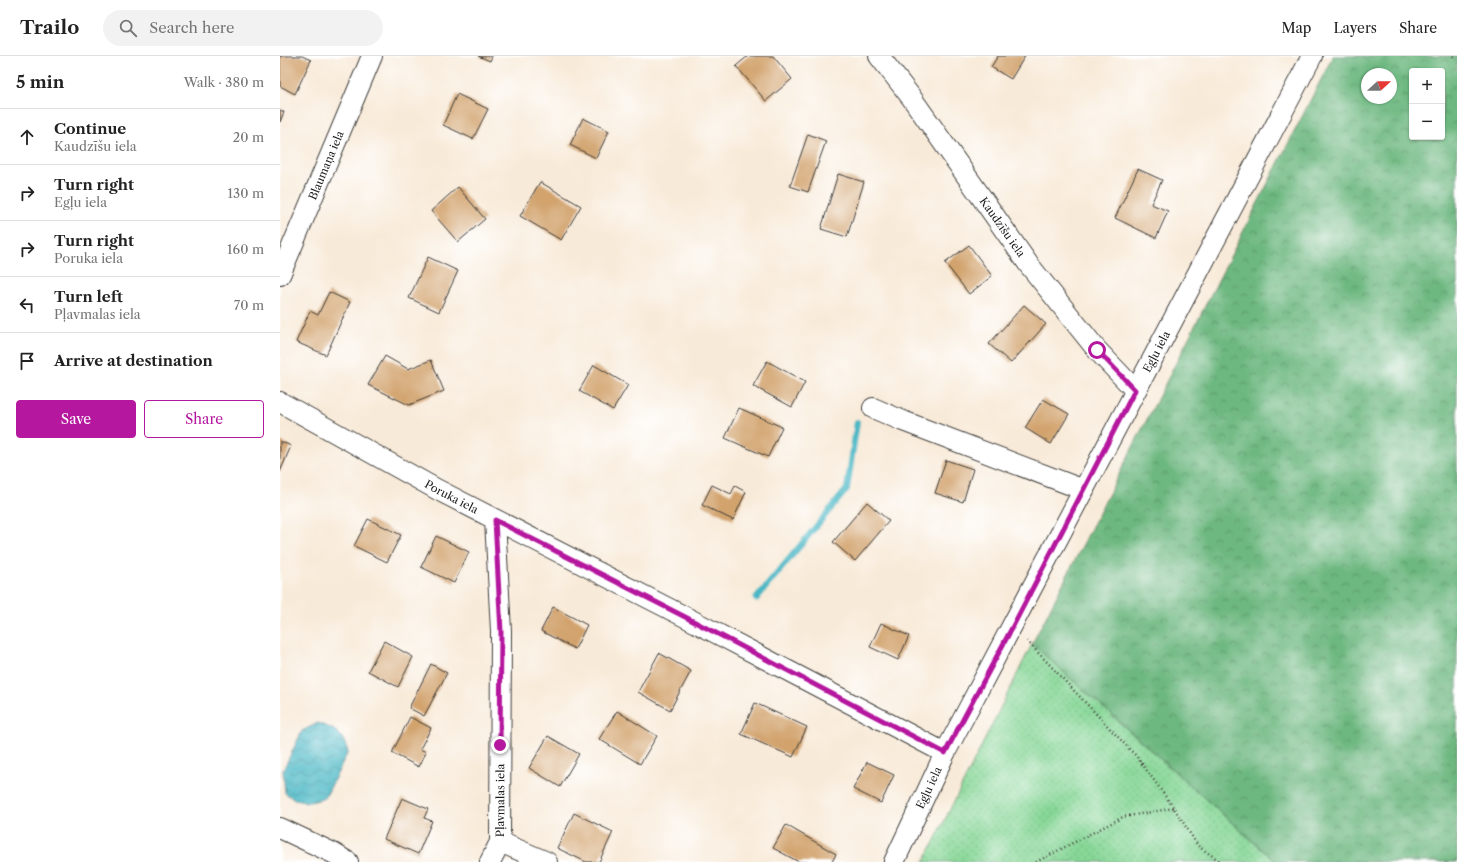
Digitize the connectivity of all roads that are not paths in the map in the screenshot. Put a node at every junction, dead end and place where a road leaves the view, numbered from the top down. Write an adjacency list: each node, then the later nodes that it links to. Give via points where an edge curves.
1 (372, 56): 4 (street, Blaumaņa iela)
2 (879, 56): 5 (street, Kaudzīšu iela, via 1029,265 1097,350)
3 (1312, 56): 5 (street, Egļu iela)
4 (280, 275)
5 (1135, 390): 8 (street, Egļu iela)
6 (280, 402): 9 (street, Poruka iela)
7 (873, 408): 8 (street)
8 (1084, 490): 10 (street, Egļu iela)
9 (495, 520): 10 (street, Poruka iela); 12 (street, Pļavmalas iela, via 501,632)
10 (945, 753): 16 (street, Egļu iela)
11 (280, 828): 13 (street)
12 (500, 842): 14 (street, Pļavmalas iela); 15 (street)
13 (348, 862)
14 (490, 862)
15 (547, 862)
16 (894, 862)

